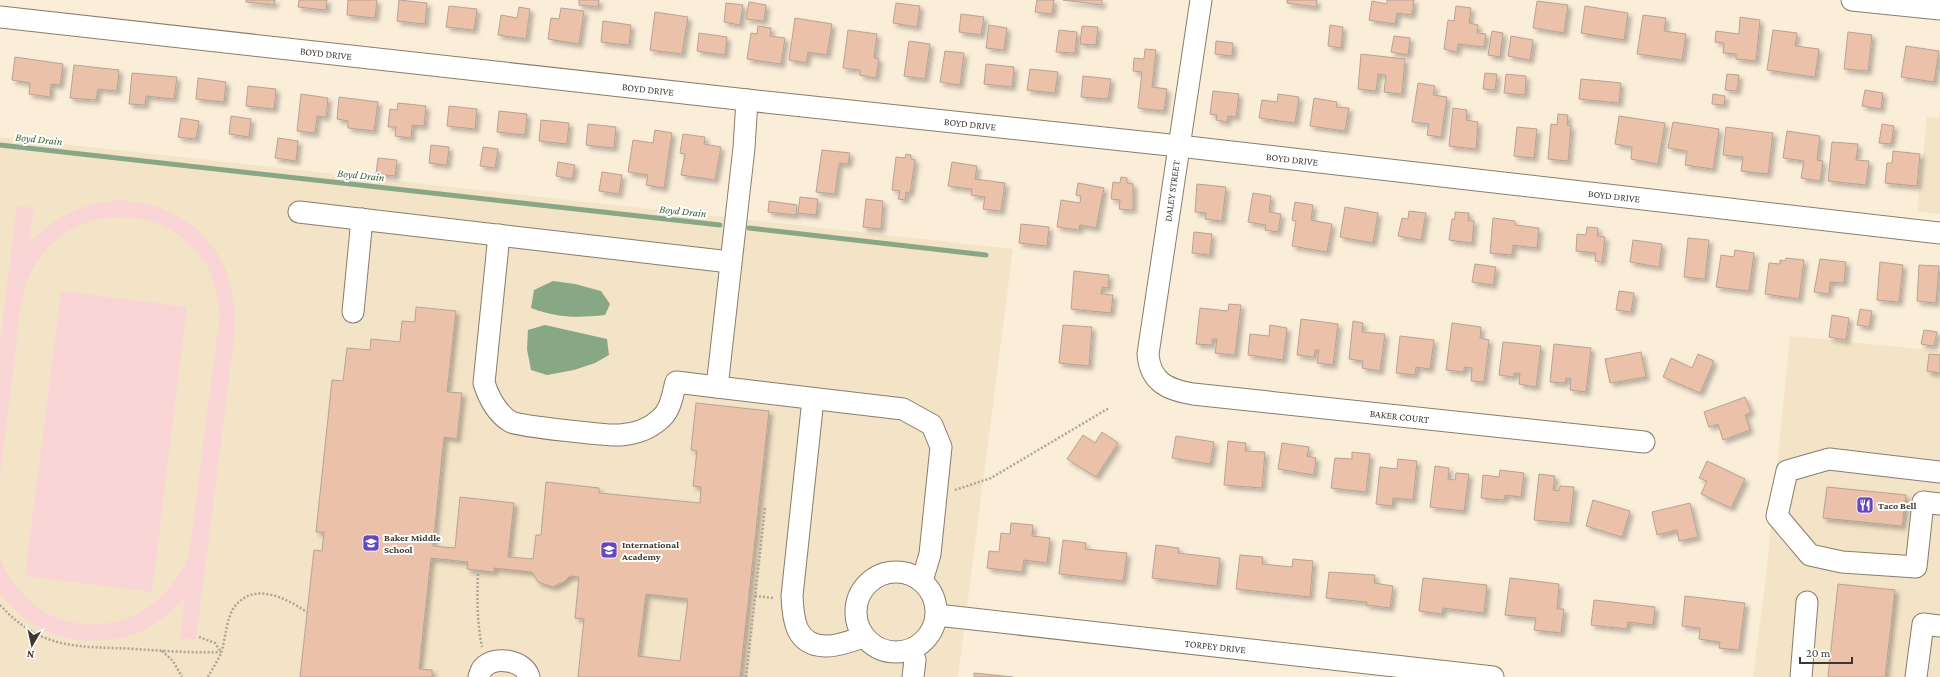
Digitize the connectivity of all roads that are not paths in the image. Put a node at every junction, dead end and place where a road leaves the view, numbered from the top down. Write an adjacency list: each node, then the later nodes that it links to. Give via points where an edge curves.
1 (1201, 0): 7 (street, DALEY STREET)
2 (1852, 0): 3 (street)
3 (1881, 1): 4 (street)
4 (1937, 6)
5 (0, 17): 6 (street, BOYD DRIVE)
6 (747, 100): 7 (street, BOYD DRIVE); 12 (street, via 744,148)
7 (1179, 146): 10 (street, BOYD DRIVE); 14 (street, DALEY STREET, via 1148,354 1148,364)
8 (300, 212): 9 (street)
9 (362, 219): 11 (street); 13 (street)
10 (1940, 233)
11 (499, 235): 12 (street); 15 (street, via 484,383 489,398 512,422 620,435 645,429 660,420 669,409 676,382)
12 (730, 262): 15 (street)
13 (353, 312)
14 (1158, 380): 17 (street, BAKER COURT, via 1176,391 1194,394)
15 (717, 387): 16 (street)
16 (813, 398): 20 (street, via 903,410 932,425 941,447 930,554); 24 (street, via 792,596 794,621 800,634 812,643 826,647)
17 (1644, 442)
18 (1934, 471): 19 (street); 19 (street, via 1829,459 1787,471 1777,516 1810,555 1842,562 1916,567)
19 (1932, 503)
20 (922, 581): 22 (street, via 936,602); 24 (street, via 911,575 892,572 874,578 858,598 856,612 858,625)
21 (1807, 602): 30 (street)
22 (937, 615): 25 (street, via 934,629 926,640); 29 (street, TORPEY DRIVE)
23 (1940, 626): 31 (street, via 1923,624)
24 (864, 637): 25 (street, via 875,647 888,652)
25 (910, 650): 28 (street, via 915,660)
26 (479, 677): 27 (street, via 483,668 502,661 519,664 527,671)
27 (529, 677)
28 (913, 677)
29 (1493, 677)
30 (1801, 677)
31 (1916, 677)

